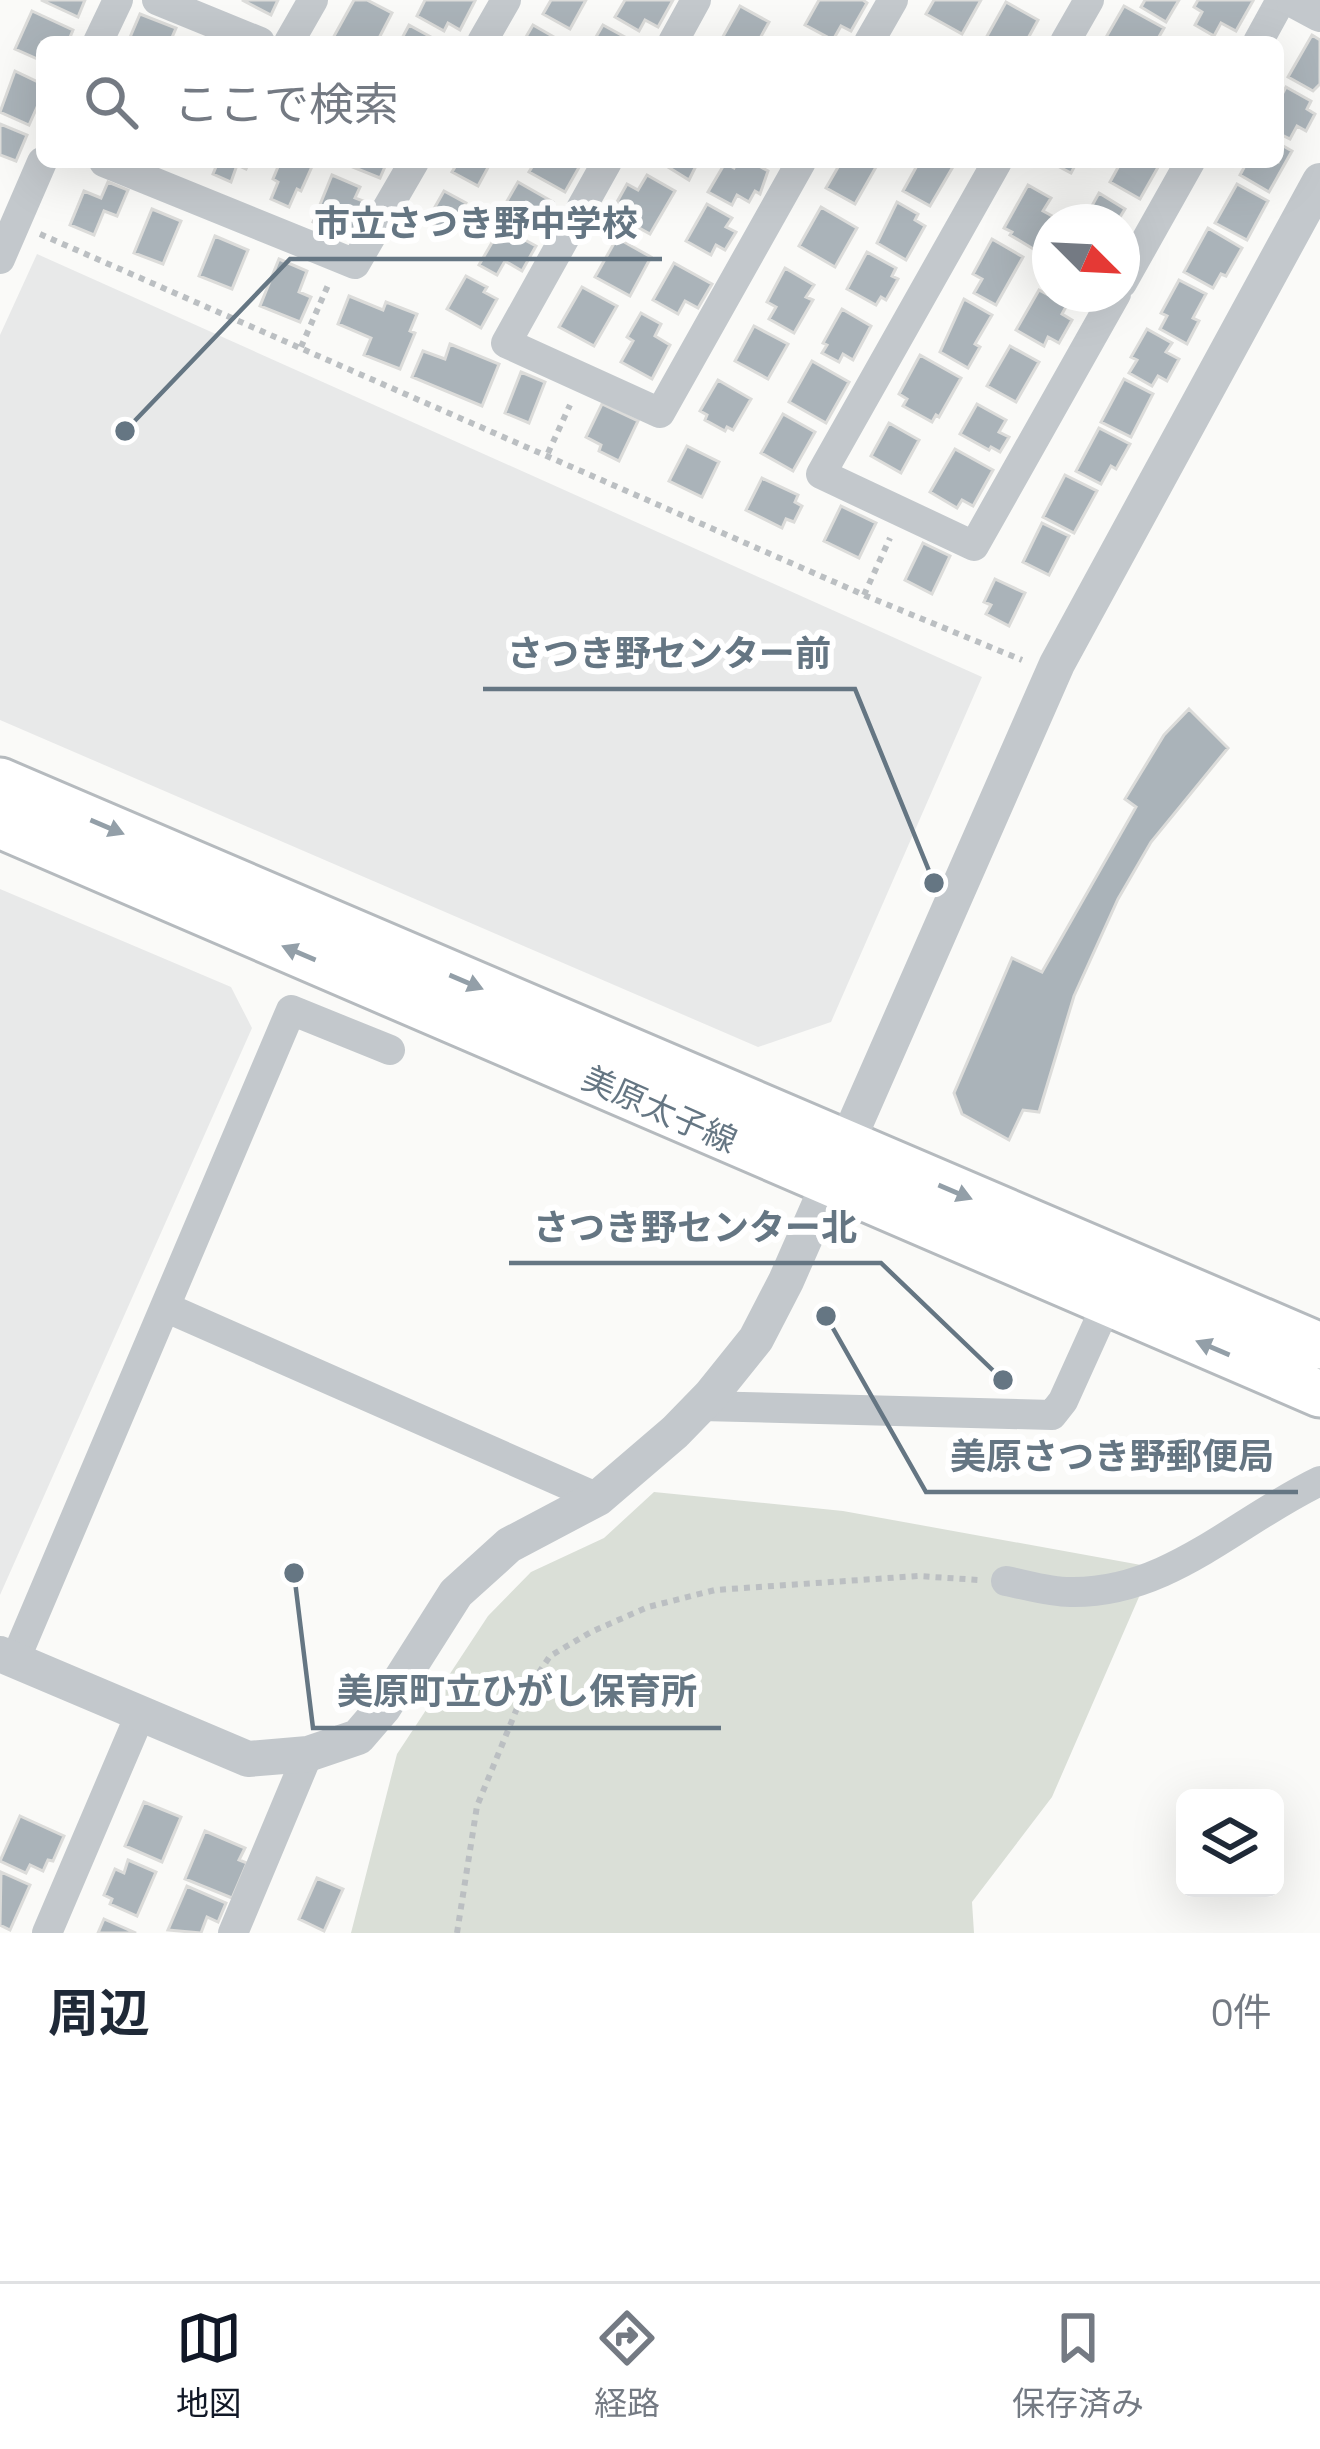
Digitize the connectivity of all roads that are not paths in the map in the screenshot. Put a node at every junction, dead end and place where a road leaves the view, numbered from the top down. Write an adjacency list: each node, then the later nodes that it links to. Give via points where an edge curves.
1 (118, 0): 11 (street)
2 (157, 0): 12 (street)
3 (313, 0): 13 (street)
4 (506, 0): 14 (street)
5 (696, 0): 15 (street)
6 (893, 0): 16 (street)
7 (1089, 0): 17 (street)
8 (1282, 0): 18 (street)
9 (1294, 0): 10 (street)
10 (1320, 14)
11 (101, 36)
12 (245, 36)
13 (292, 36)
14 (485, 36)
15 (676, 36)
16 (872, 36)
17 (1068, 36)
18 (1261, 36)
19 (40, 168): 28 (street)
20 (119, 168): 21 (street, via 355,264)
21 (410, 168)
22 (604, 168): 23 (street, via 506,344 660,413)
23 (798, 168)
24 (995, 168): 29 (street, via 821,474 974,546)
25 (1187, 168): 27 (street)
26 (1320, 181): 33 (street, via 1057,664)
27 (1140, 251)
28 (0, 259)
29 (1106, 312)
30 (0, 781): 33 (main road, 美原太子線, one-way to 33)
31 (0, 825): 33 (main road, 美原太子線, one-way to 31)
32 (390, 1050): 35 (street, via 291,1010)
33 (839, 1165): 34 (main road, 美原太子線); 38 (street, via 756,1340)
34 (1116, 1283): 36 (main road, 美原太子線); 37 (main road, 美原太子線, one-way to 34); 38 (street, via 1052,1415)
35 (165, 1307): 40 (street); 42 (street)
36 (1320, 1346)
37 (1320, 1394)
38 (701, 1406): 40 (street)
39 (1320, 1481): 41 (street, via 1155,1578 1066,1593)
40 (598, 1498): 44 (street, via 509,1545 456,1593 358,1737)
41 (1006, 1581)
42 (8, 1657): 43 (street)
43 (140, 1714): 44 (street, via 248,1760); 45 (street)
44 (308, 1754): 46 (street)
45 (46, 1933)
46 (232, 1933)

